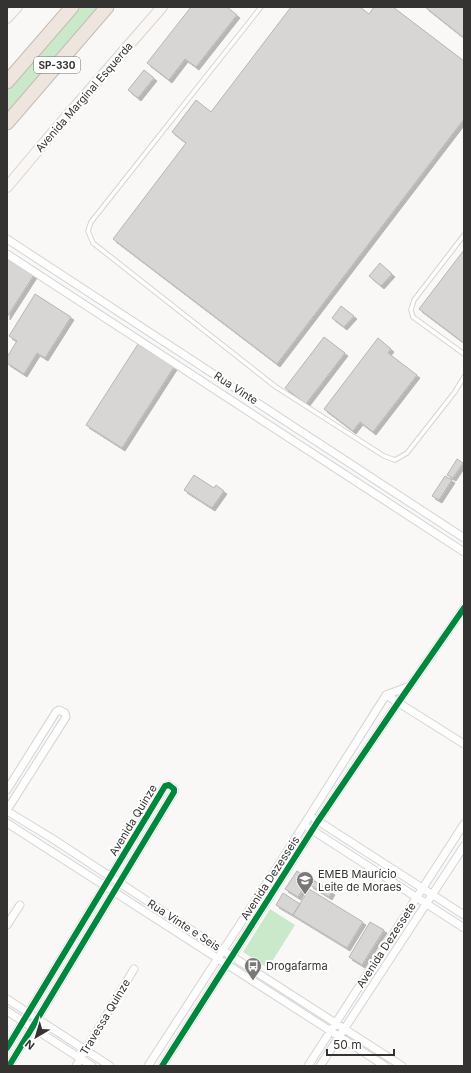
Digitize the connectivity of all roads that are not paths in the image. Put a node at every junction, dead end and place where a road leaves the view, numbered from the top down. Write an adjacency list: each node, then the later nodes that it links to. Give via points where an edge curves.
1 (17, 7): 6 (main road)
2 (72, 7): 7 (highway, SP-330)
3 (107, 7): 8 (highway, SP-330)
4 (162, 7): 9 (main road, Avenida Marginal Esquerda)
5 (261, 7): 14 (lane, via 91,222 88,231 94,242 276,387 384,456 395,460 407,453)
6 (7, 18)
7 (7, 82)
8 (7, 123)
9 (7, 187)
10 (464, 235): 13 (lane, via 414,300 411,310 413,317)
11 (7, 239): 15 (street, Rua Vinte)
12 (7, 254): 16 (street, Rua Vinte)
13 (464, 354)
14 (464, 377)
15 (464, 538)
16 (464, 552)
17 (464, 608): 18 (street, Avenida Dezesseis)
18 (411, 686): 19 (street); 20 (street, Avenida Dezesseis)
19 (386, 695): 20 (street); 26 (street, Avenida Dezesseis)
20 (398, 703): 21 (street); 27 (street, Avenida Dezesseis)
21 (464, 744)
22 (24, 764): 23 (street); 23 (street, via 56,712 61,710 66,717); 24 (street)
23 (32, 770): 25 (street)
24 (7, 790)
25 (7, 810): 33 (street, Rua Vinte e Seis)
26 (309, 815): 27 (street); 30 (street, Avenida Dezesseis)
27 (318, 821): 31 (street, Avenida Dezesseis); 36 (street)
28 (7, 823): 35 (street, Rua Vinte e Seis)
29 (464, 824): 36 (street, Avenida Dezessete)
30 (304, 825): 31 (street); 45 (street, Avenida Dezesseis)
31 (312, 830): 39 (street); 46 (street, Avenida Dezesseis)
32 (464, 846): 38 (street, Avenida Dezessete)
33 (110, 877): 34 (street, Rua Vinte e Seis); 34 (street, Avenida Quinze, via 166,786 172,786 174,792); 35 (street, Avenida Quinze)
34 (119, 882): 37 (street, Avenida Quinze); 45 (street, Rua Vinte e Seis)
35 (105, 885): 37 (street, Rua Vinte e Seis); 52 (street, Avenida Quinze)
36 (423, 889): 38 (street); 39 (street, Avenida Dezessete)
37 (114, 892): 47 (street, Rua Vinte e Seis); 53 (street, Avenida Quinze)
38 (433, 895): 40 (street, Avenida Dezessete); 42 (street)
39 (417, 898): 40 (street); 55 (street, Avenida Dezessete)
40 (427, 904): 44 (street); 57 (street, Avenida Dezessete)
41 (20, 905): 43 (street)
42 (464, 915)
43 (7, 926)
44 (464, 928)
45 (222, 950): 46 (street, Rua Vinte e Seis); 47 (street, Avenida Dezesseis)
46 (232, 956): 48 (street, Avenida Dezesseis); 55 (street, Rua Vinte e Seis)
47 (217, 958): 48 (street, Rua Vinte e Seis); 67 (street, Avenida Dezesseis)
48 (227, 964): 58 (street, Rua Vinte e Seis); 68 (street, Avenida Dezesseis)
49 (134, 968): 61 (street, Travessa Quinze)
50 (7, 999): 52 (street)
51 (7, 1011): 54 (street)
52 (28, 1013): 53 (street); 54 (street, Avenida Quinze)
53 (38, 1019): 56 (street, Avenida Quinze); 61 (street)
54 (23, 1021): 56 (street); 60 (street, Avenida Quinze)
55 (336, 1023): 57 (street, Rua Vinte e Seis); 58 (street, Avenida Dezessete)
56 (33, 1028): 62 (street); 63 (street, Avenida Quinze)
57 (345, 1029): 59 (street, Avenida Dezessete); 72 (street, Rua Vinte e Seis)
58 (331, 1031): 59 (street, Rua Vinte e Seis); 69 (street, Avenida Dezessete)
59 (340, 1037): 70 (street, Avenida Dezessete); 71 (street, Rua Vinte e Seis)
60 (7, 1048)
61 (86, 1050): 62 (street, Travessa Quinze); 66 (street)
62 (80, 1058): 64 (street, Travessa Quinze); 65 (street)
63 (9, 1066)
64 (76, 1066)
65 (92, 1066)
66 (110, 1066)
67 (148, 1066)
68 (162, 1066)
69 (308, 1066)
70 (320, 1066)
71 (385, 1066)
72 (402, 1066)

